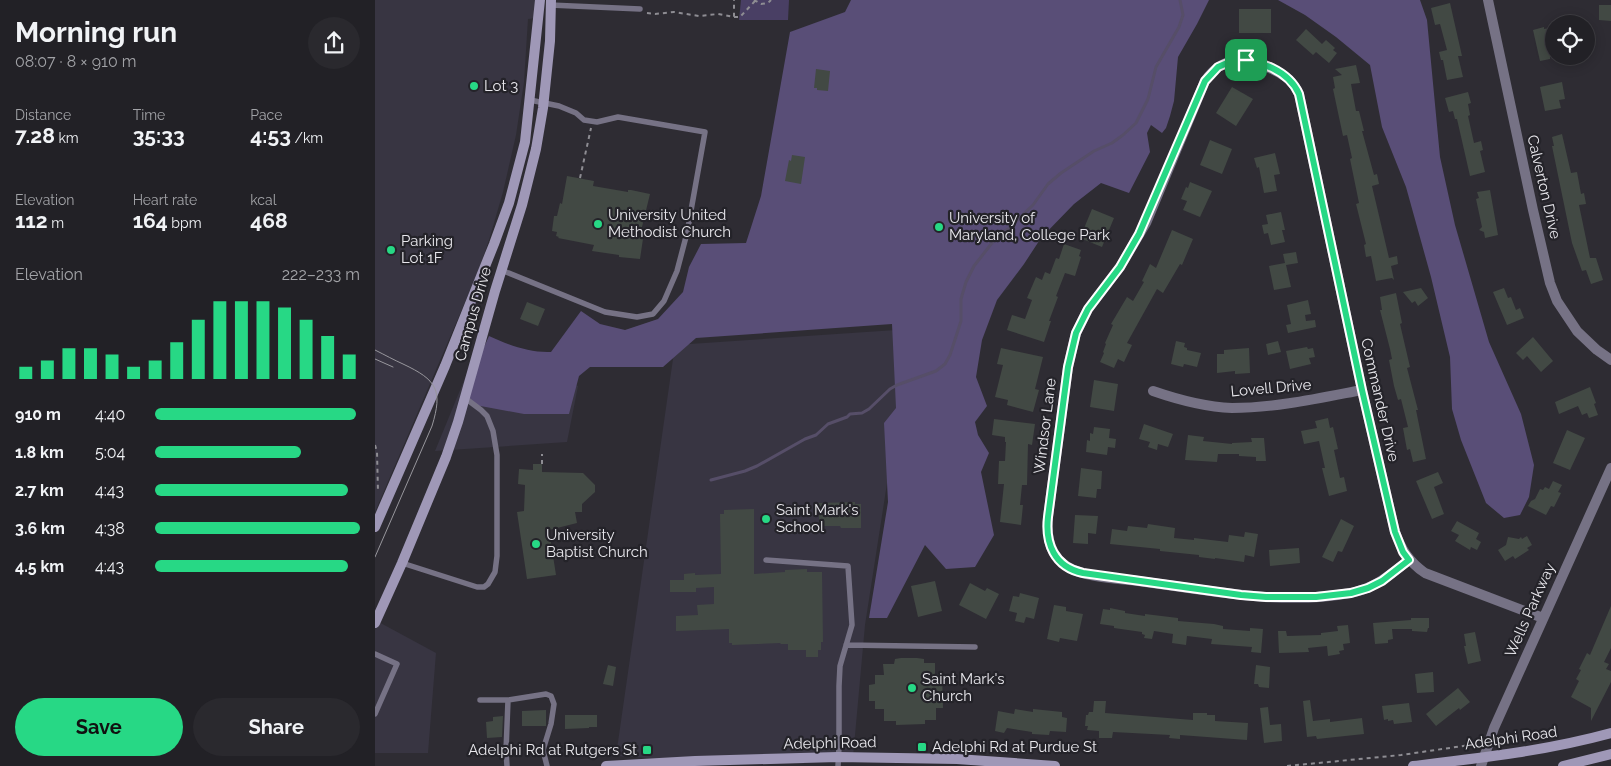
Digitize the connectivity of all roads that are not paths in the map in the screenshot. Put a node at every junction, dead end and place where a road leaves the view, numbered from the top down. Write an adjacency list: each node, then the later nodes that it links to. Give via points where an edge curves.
1 (540, 0): 5 (street, Campus Drive)
2 (1488, 0): 9 (street, Calverton Drive, via 1550,283 1557,301 1577,331)
3 (551, 3): 4 (lane); 7 (street, Campus Drive)
4 (640, 9)
5 (530, 100): 7 (lane); 14 (street, Campus Drive, via 525,142 497,236)
6 (1301, 100): 10 (street, Commander Drive); 16 (street, Windsor Lane, via 1294,84 1285,75 1253,61 1228,61 1205,81 1143,229 1120,267 1088,309 1076,333 1068,367 1048,538 1058,558 1078,572 1266,597 1351,593 1382,581)
7 (543, 102): 8 (street, Campus Drive, via 536,149 522,205); 8 (lane, via 575,113 584,120 597,122 618,117 705,132 687,233 664,301 653,314 637,318 605,312)
8 (501, 270): 12 (street, Campus Drive)
9 (1611, 360)
10 (1362, 390): 11 (street, Lovell Drive, via 1269,406 1232,408 1187,402); 16 (street, Commander Drive, via 1395,532)
11 (1153, 392)
12 (465, 398): 17 (street, Campus Drive, via 446,457); 17 (lane, via 487,416 497,455 497,556 493,578 483,587 477,587)
13 (1611, 468): 18 (street, Wells Parkway)
14 (375, 526)
15 (766, 560): 20 (lane, via 848,566 852,625)
16 (1409, 560): 18 (street, Commander Drive, via 1425,573)
17 (402, 563): 19 (street, Campus Drive)
18 (1543, 618): 30 (street, Wells Parkway, via 1494,728)
19 (375, 623)
20 (846, 645): 21 (lane); 28 (lane, via 840,666)
21 (975, 647)
22 (375, 654): 25 (lane, via 397,664)
23 (480, 700): 24 (lane)
24 (508, 700): 32 (lane); 33 (lane, via 551,696 554,704 543,750)
25 (375, 714)
26 (1611, 733): 30 (street, Adelphi Road)
27 (1611, 754): 37 (street)
28 (838, 761): 29 (street, Adelphi Road); 31 (street, Adelphi Road)
29 (853, 762): 35 (street, Adelphi Road, via 957,759)
30 (1483, 762): 36 (street, Adelphi Road)
31 (702, 763): 34 (street, Adelphi Road)
32 (507, 766)
33 (547, 766)
34 (606, 766)
35 (1055, 766)
36 (1413, 766)
37 (1563, 766)

